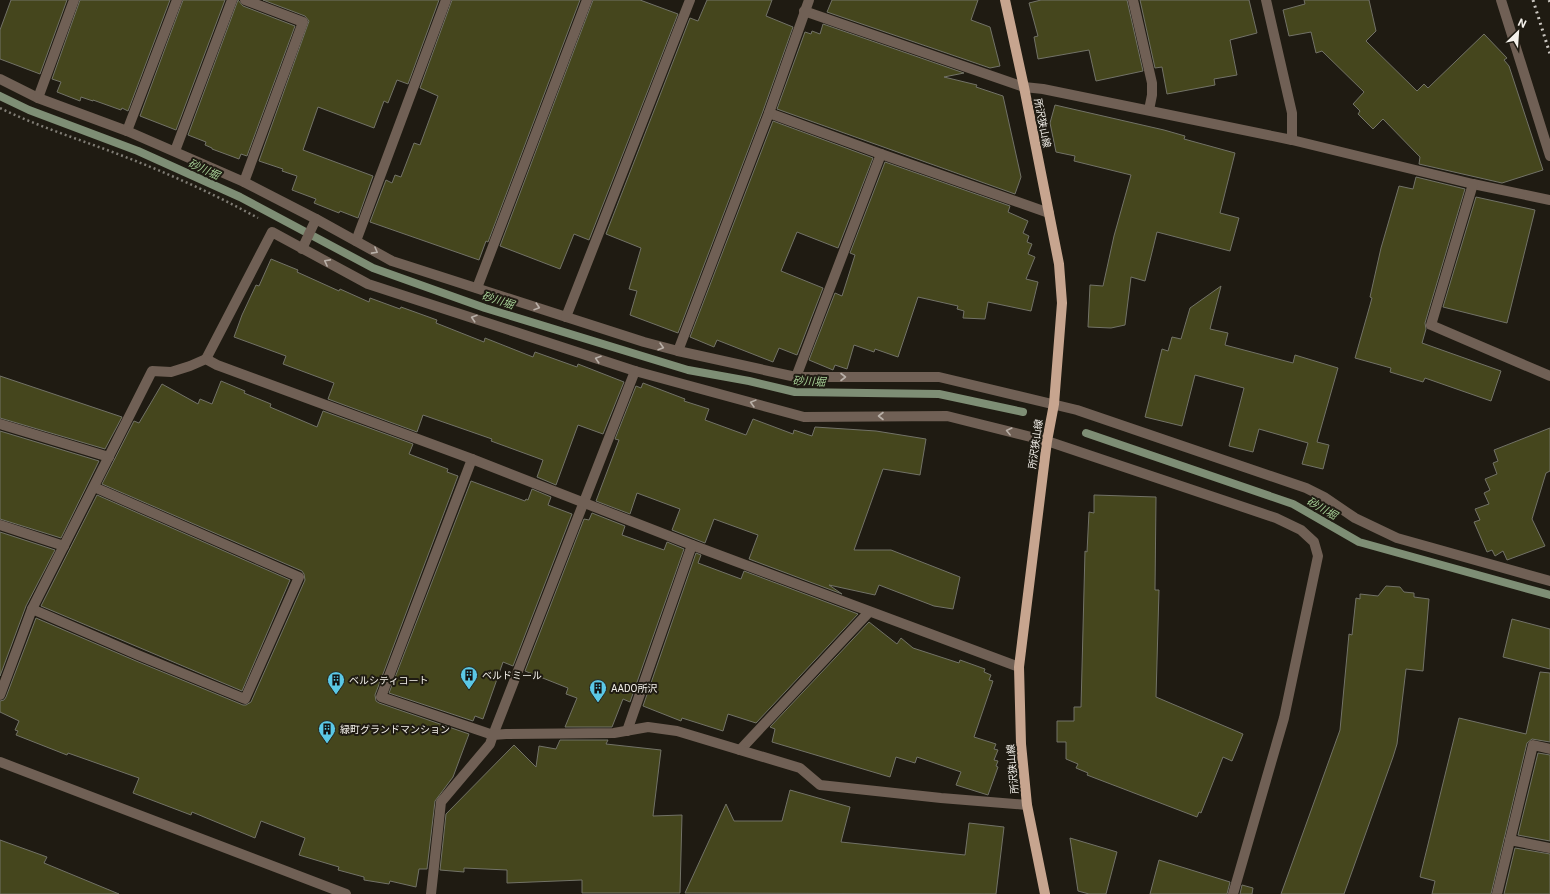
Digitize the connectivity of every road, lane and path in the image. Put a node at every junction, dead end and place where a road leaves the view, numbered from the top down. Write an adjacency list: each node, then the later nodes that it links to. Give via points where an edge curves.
1 (74, 0): 16 (street)
2 (177, 0): 20 (street)
3 (232, 0): 22 (street)
4 (245, 0): 25 (street, via 303,22)
5 (446, 0): 31 (street)
6 (587, 0): 33 (street)
7 (690, 0): 34 (street)
8 (809, 0): 13 (street)
9 (1005, 0): 15 (main road, 所沢狭山線)
10 (1133, 0): 18 (street, via 1152,83)
11 (1266, 0): 21 (street, via 1292,113)
12 (1501, 0): 24 (street)
13 (804, 11): 15 (street); 19 (street)
14 (0, 79): 16 (street)
15 (1024, 87): 18 (street); 28 (main road, 所沢狭山線)
16 (38, 98): 20 (street)
17 (0, 108): 30 (path, via 28,121 129,158 224,199 268,224)
18 (1149, 110): 21 (street)
19 (769, 112): 23 (street); 35 (street)
20 (127, 131): 22 (street)
21 (1292, 140): 26 (street)
22 (175, 151): 25 (street)
23 (882, 154): 28 (street); 39 (street)
24 (1550, 156)
25 (244, 182): 29 (street)
26 (1473, 184): 27 (street); 38 (street, via 1431,325)
27 (1550, 200)
28 (1049, 213): 40 (main road, 所沢狭山線, via 1059,264 1062,303)
29 (316, 219): 31 (street); 32 (street)
30 (272, 232): 32 (street); 36 (street)
31 (356, 241): 33 (street, one-way to 33, via 392,261)
32 (302, 249): 37 (street, one-way to 32, via 368,284)
33 (477, 288): 34 (street, one-way to 34)
34 (566, 317): 35 (street, one-way to 35)
35 (678, 351): 39 (street)
36 (206, 359): 43 (street, via 171,372 152,370); 44 (street)
37 (635, 371): 42 (street, one-way to 37, via 947,416 804,417); 46 (street)
38 (1550, 376)
39 (796, 377): 40 (street, one-way to 40, via 939,377)
40 (1054, 404): 42 (main road, 所沢狭山線); 50 (street, via 1306,488 1355,518 1397,538)
41 (0, 424): 43 (street)
42 (1047, 441): 53 (main road, 所沢狭山線); 66 (street, via 1276,518 1301,530 1314,542 1318,556 1284,718)
43 (109, 457): 45 (street)
44 (472, 459): 46 (street); 56 (street, via 381,697)
45 (94, 487): 49 (street); 51 (street, via 299,577 245,699)
46 (583, 502): 48 (street); 56 (street)
47 (0, 525): 49 (street)
48 (692, 545): 52 (street); 55 (street)
49 (64, 546): 51 (street)
50 (1550, 581)
51 (32, 609): 54 (street)
52 (869, 612): 53 (street); 58 (street)
53 (1019, 668): 60 (main road, 所沢狭山線, via 1021,744)
54 (0, 695)
55 (627, 731): 56 (street); 58 (street, via 648,727 678,731)
56 (493, 735): 64 (street, via 490,744 441,802)
57 (1550, 749): 61 (street, via 1533,745)
58 (740, 750): 60 (street, via 800,768 820,785)
59 (0, 762): 63 (street)
60 (1027, 805): 65 (main road, 所沢狭山線)
61 (1510, 840): 62 (street); 67 (street)
62 (1550, 848)
63 (346, 894)
64 (431, 894)
65 (1045, 894)
66 (1233, 894)
67 (1497, 894)

